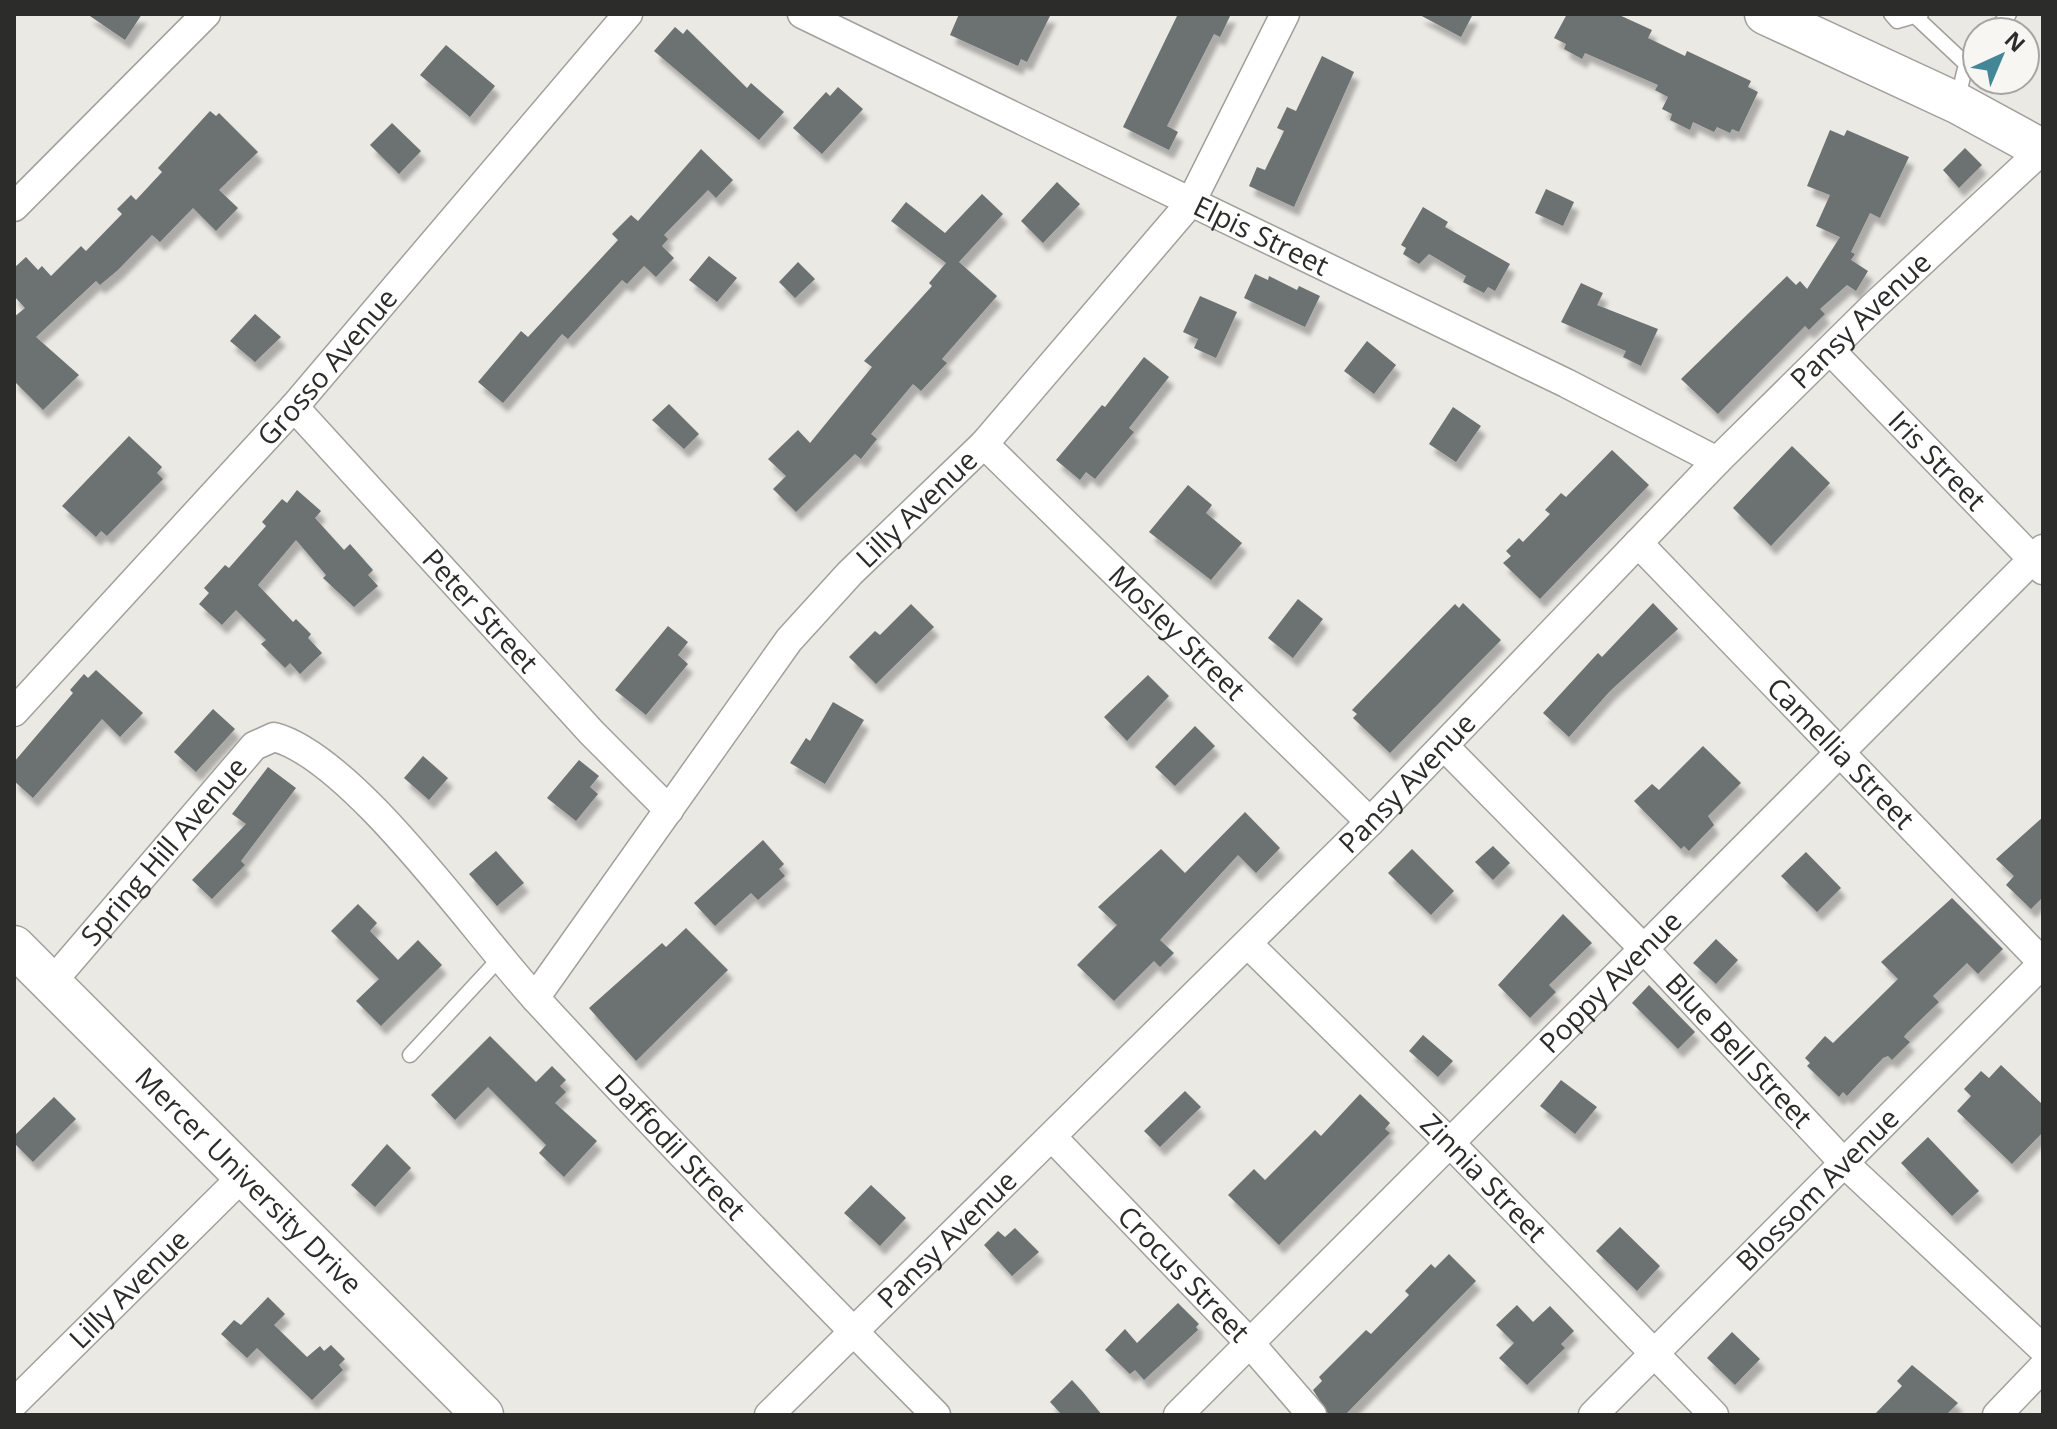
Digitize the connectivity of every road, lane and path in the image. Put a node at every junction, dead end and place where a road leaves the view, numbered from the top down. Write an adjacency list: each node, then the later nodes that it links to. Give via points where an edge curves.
1 (206, 14): 13 (street)
2 (628, 14): 15 (street, Grosso Avenue)
3 (802, 14): 12 (street, Elpis Street)
4 (1285, 14): 12 (street, Lilly Avenue)
5 (1765, 14): 10 (main road)
6 (1891, 14): 7 (lane, via 1897,21)
7 (1919, 16): 8 (lane)
8 (1961, 59)
9 (1961, 86): 10 (lane)
10 (1957, 103): 11 (main road)
11 (2043, 150): 14 (street, Pansy Avenue)
12 (1191, 202): 16 (street, Lilly Avenue); 17 (street, Elpis Street)
13 (14, 207)
14 (1830, 350): 17 (street, Pansy Avenue); 19 (street, Iris Street)
15 (294, 407): 20 (street, Grosso Avenue); 23 (street, Peter Street)
16 (984, 444): 23 (street, Lilly Avenue, via 850,573 789,640); 24 (street, Mosley Street)
17 (1717, 461): 18 (street, Pansy Avenue)
18 (1638, 543): 21 (street, Pansy Avenue); 22 (street, Camellia Street)
19 (2040, 559): 22 (street, Poppy Avenue)
20 (14, 712)
21 (1444, 746): 24 (street, Pansy Avenue); 28 (street, Blue Bell Street)
22 (1836, 752): 28 (street, Poppy Avenue); 30 (street, Camellia Street)
23 (669, 810): 32 (street, Lilly Avenue)
24 (1370, 822): 26 (street, Pansy Avenue)
25 (425, 870): 29 (street, Daffodil Street); 31 (street, Spring Hill Avenue, via 348,784 291,741 274,737 254,746)
26 (1248, 944): 34 (street, Pansy Avenue); 35 (street, Zinnia Street)
27 (14, 946): 31 (main road, Mercer University Drive)
28 (1642, 947): 35 (street, Poppy Avenue); 36 (street, Blue Bell Street)
29 (500, 958): 32 (street, Daffodil Street); 33 (lane)
30 (2043, 963): 36 (street, Blossom Avenue)
31 (52, 982): 37 (main road, Mercer University Drive)
32 (535, 998): 38 (street, Daffodil Street)
33 (410, 1055)
34 (1052, 1137): 38 (street, Pansy Avenue); 39 (street, Crocus Street)
35 (1451, 1144): 39 (street, Poppy Avenue); 41 (street, Zinnia Street)
36 (1844, 1163): 40 (street, Blue Bell Street); 41 (street, Blossom Avenue)
37 (244, 1175): 43 (street, Lilly Avenue); 44 (main road, Mercer University Drive)
38 (854, 1332): 45 (street, Pansy Avenue); 46 (street, Daffodil Street)
39 (1248, 1341): 47 (street, Poppy Avenue); 48 (street, Crocus Street)
40 (2043, 1349)
41 (1654, 1352): 49 (street, Blossom Avenue); 50 (street, Zinnia Street)
42 (2043, 1367): 51 (street)
43 (14, 1403)
44 (483, 1415)
45 (769, 1415)
46 (936, 1415)
47 (1178, 1415)
48 (1312, 1415)
49 (1593, 1415)
50 (1714, 1415)
51 (1997, 1415)

